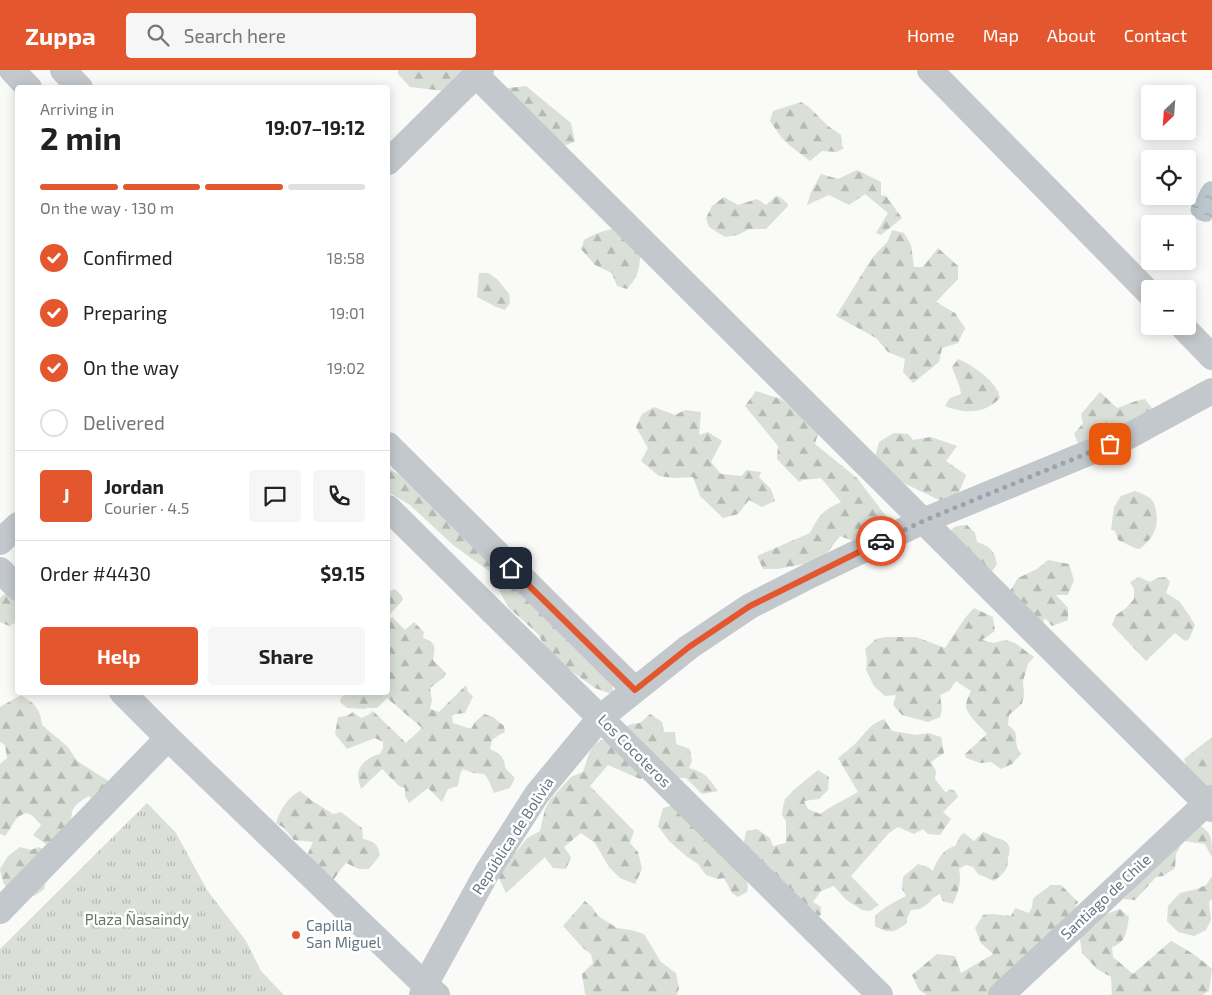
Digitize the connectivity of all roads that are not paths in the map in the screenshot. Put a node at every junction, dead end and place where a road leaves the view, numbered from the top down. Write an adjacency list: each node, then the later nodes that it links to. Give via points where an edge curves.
1 (12, 70): 5 (street)
2 (63, 70): 6 (street)
3 (930, 70): 8 (street)
4 (478, 72): 7 (street); 14 (street)
5 (26, 85)
6 (77, 85)
7 (390, 160)
8 (1141, 285)
9 (1191, 335): 10 (street)
10 (1212, 357)
11 (1212, 391): 14 (street, República de Bolivia, via 1127,437)
12 (390, 447): 17 (street)
13 (390, 510): 19 (street, Los Cocoteros)
14 (923, 521): 17 (street, República de Bolivia, via 750,606 689,647); 21 (street)
15 (0, 570): 16 (street)
16 (15, 585)
17 (635, 690): 19 (street, República de Bolivia)
18 (125, 695): 20 (street)
19 (600, 718): 23 (street, República de Bolivia, via 537,794 486,874); 24 (street, Los Cocoteros)
20 (168, 738): 22 (street); 23 (street)
21 (1210, 804): 25 (street, Santiago de Chile)
22 (0, 911)
23 (428, 992)
24 (880, 995)
25 (1001, 995)

